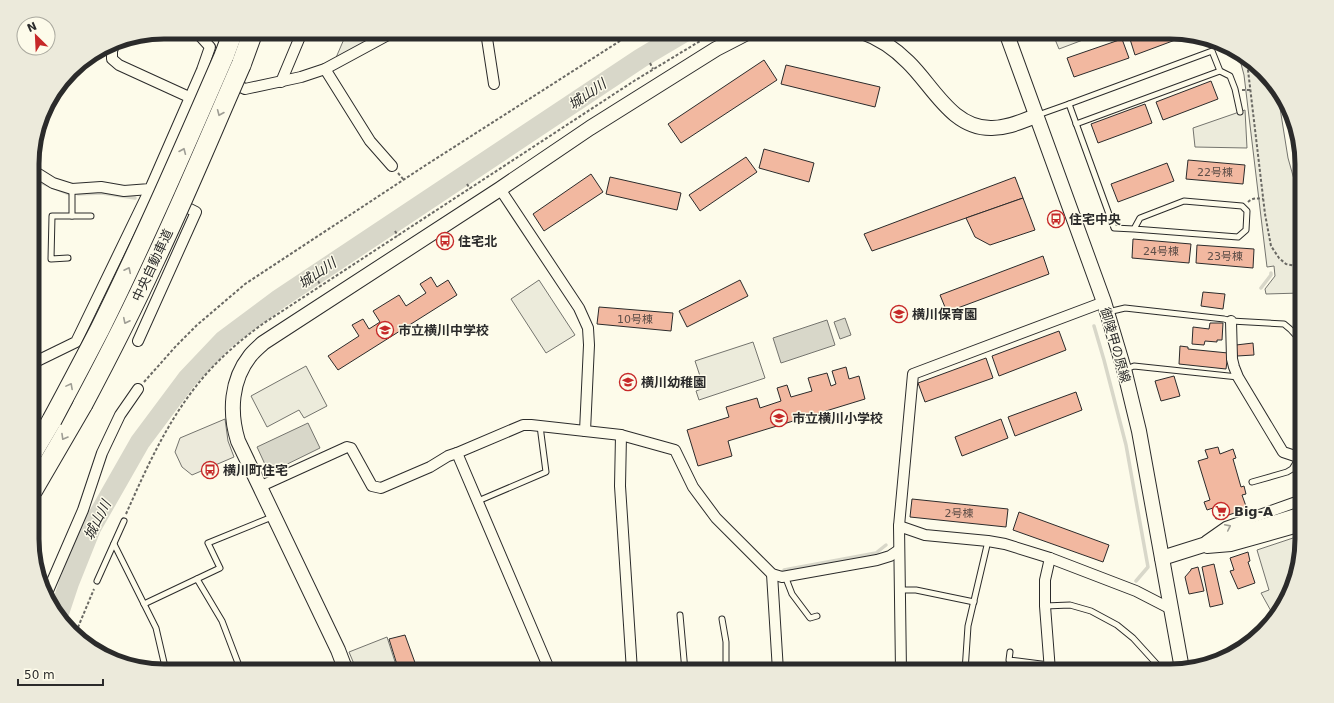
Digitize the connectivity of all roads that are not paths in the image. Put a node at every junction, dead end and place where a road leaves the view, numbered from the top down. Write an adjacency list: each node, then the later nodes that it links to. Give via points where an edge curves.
1 (203, 39): 12 (street, via 210,47)
2 (230, 39): 41 (highway, 中央自動車道, one-way to 2, bridge, via 100,329 178,161)
3 (250, 39): 45 (highway, 中央自動車道, one-way to 45, bridge, via 196,170 118,338)
4 (299, 39): 14 (street)
5 (376, 39): 11 (street)
6 (487, 39): 15 (street)
7 (734, 39): 24 (street, via 590,128)
8 (878, 39): 19 (street, via 908,62 955,115 966,122 986,128 1004,127)
9 (1008, 39): 19 (street, 御陵甲の原線)
10 (112, 51): 16 (street, via 112,60 119,65)
11 (325, 69): 14 (street); 21 (street, via 370,141)
12 (202, 70): 14 (street, via 245,88); 16 (street)
13 (1220, 71): 17 (lane, via 1212,51); 18 (lane, via 1230,76); 20 (lane)
14 (281, 82)
15 (494, 84)
16 (189, 97): 25 (street)
17 (1069, 104): 19 (lane); 20 (lane)
18 (1240, 112)
19 (1036, 116): 30 (street, 御陵甲の原線)
20 (1076, 124): 28 (lane, via 1114,228)
21 (392, 166)
22 (39, 176): 23 (street)
23 (72, 189): 25 (street, via 101,187 124,191); 26 (lane)
24 (500, 189): 39 (street, via 579,308 588,328); 47 (street, via 263,343 250,355 238,378 233,416 238,441)
25 (150, 190): 33 (street, via 196,212); 34 (street, via 76,342)
26 (72, 216): 27 (lane); 29 (lane, via 52,216 51,259)
27 (91, 216)
28 (1134, 229): 28 (lane, via 1238,237 1246,230 1246,211 1242,206 1184,201 1140,218)
29 (68, 258)
30 (1106, 307): 31 (lane); 35 (street, 御陵甲の原線); 53 (street, via 913,374)
31 (1231, 322): 32 (lane, via 1284,324); 36 (street, via 1232,359)
32 (1295, 334)
33 (138, 341)
34 (39, 357)
35 (1124, 369): 36 (lane, via 1134,366); 60 (street, 御陵甲の原線, via 1139,431)
36 (1238, 377): 43 (street, via 1283,452)
37 (138, 389): 65 (street, via 120,415 102,453 83,510)
38 (540, 425): 39 (street); 42 (street, via 523,425); 48 (lane, via 546,472)
39 (585, 431): 40 (street)
40 (621, 435): 61 (street, via 675,450 693,487 716,518); 79 (street, via 620,486)
41 (39, 442)
42 (457, 453): 47 (street, via 381,488 372,486 351,448 347,446); 48 (street)
43 (1295, 456)
44 (1295, 464): 46 (lane, via 1287,472)
45 (39, 480)
46 (1252, 482)
47 (259, 487): 50 (street)
48 (478, 500): 78 (street)
49 (1295, 502): 57 (street, one-way to 49, via 1226,527)
50 (273, 516): 63 (lane, via 208,543 220,568); 77 (street)
51 (1295, 516): 57 (street)
52 (124, 521): 56 (lane)
53 (899, 526): 55 (street, via 925,535); 58 (street)
54 (1295, 528): 57 (street, via 1231,546)
55 (988, 541): 59 (street); 67 (lane)
56 (114, 544): 64 (lane); 68 (lane)
57 (1196, 548): 60 (street)
58 (899, 550): 62 (street, via 877,560); 66 (street)
59 (1050, 558): 69 (street, via 1045,580); 70 (street, via 1136,591)
60 (1162, 558): 70 (street, 御陵甲の原線)
61 (772, 574): 62 (street); 82 (street)
62 (785, 576): 72 (lane, via 792,594 810,618)
63 (197, 579): 68 (lane); 76 (lane, via 222,621)
64 (97, 581)
65 (50, 588)
66 (900, 590): 67 (lane, via 916,590); 83 (street)
67 (974, 602): 84 (lane, via 968,626)
68 (144, 604): 75 (lane, via 156,628)
69 (1045, 606): 86 (street); 87 (lane, via 1070,605 1091,611 1117,625)
70 (1171, 609): 88 (street, 御陵甲の原線)
71 (680, 615): 80 (lane)
72 (817, 616)
73 (722, 619): 81 (lane)
74 (1010, 652): 85 (lane, via 1009,660)
75 (164, 664)
76 (238, 664)
77 (343, 664)
78 (547, 664)
79 (632, 664)
80 (684, 664)
81 (726, 664)
82 (778, 664)
83 (901, 664)
84 (965, 664)
85 (1030, 664)
86 (1050, 664)
87 (1157, 664)
88 (1181, 664)

